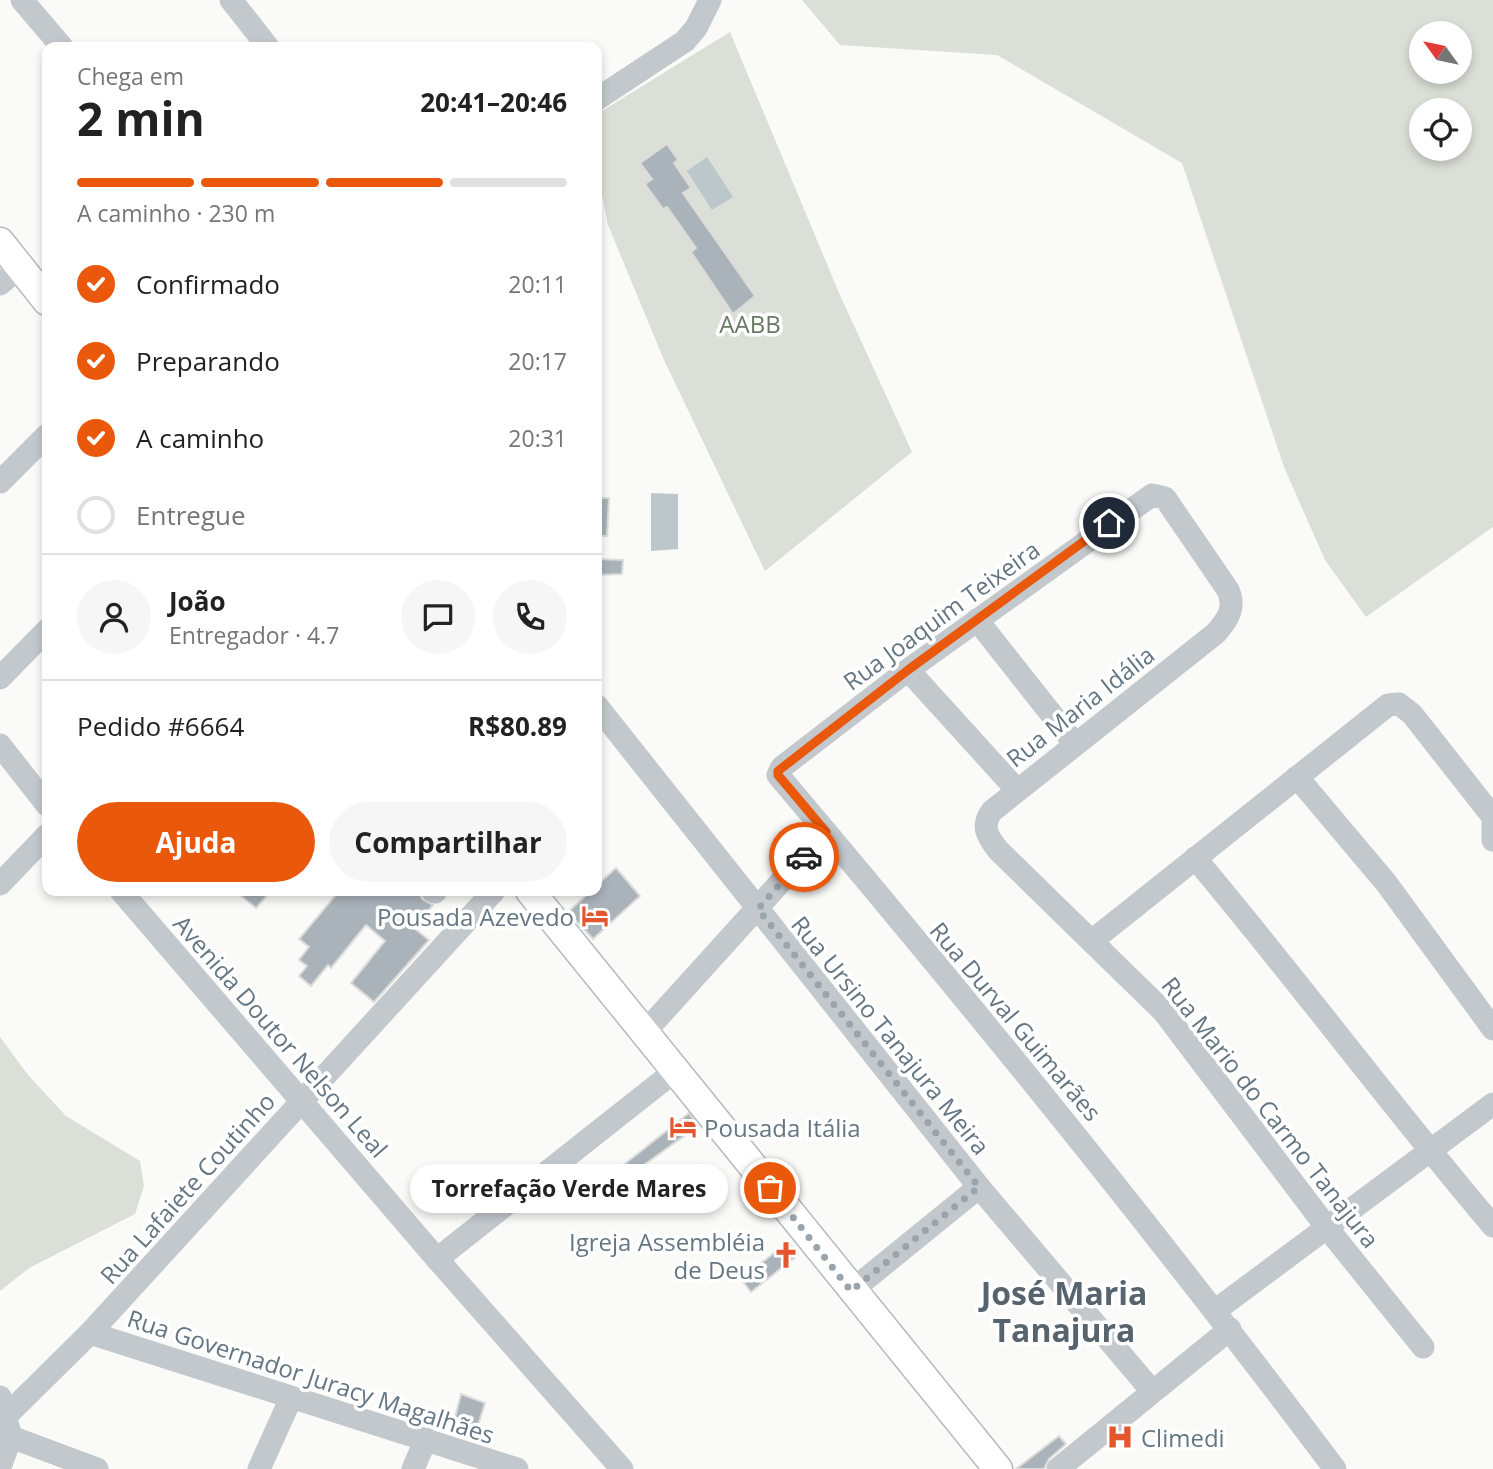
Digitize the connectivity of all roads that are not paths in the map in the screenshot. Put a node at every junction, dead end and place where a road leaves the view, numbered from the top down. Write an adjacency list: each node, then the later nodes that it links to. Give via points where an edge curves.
1 (22, 0): 4 (street)
2 (231, 0): 5 (street)
3 (710, 0): 6 (street, via 685,41)
4 (58, 42)
5 (264, 42)
6 (602, 96)
7 (0, 242): 8 (main road)
8 (10, 276): 9 (main road)
9 (42, 298)
10 (42, 440): 11 (street)
11 (0, 482)
12 (977, 620): 13 (street, Rua Joaquim Teixeira, via 1152,495 1165,498 1233,601); 15 (street, Rua Joaquim Teixeira); 18 (street)
13 (1216, 633): 18 (street, Rua Maria Idália)
14 (42, 635): 16 (street)
15 (908, 670): 20 (street, Rua Joaquim Teixeira); 22 (street)
16 (0, 678)
17 (602, 712): 35 (street, Rua Ursino Tanajura Meira)
18 (1075, 744): 22 (street, Rua Maria Idália)
19 (0, 745): 23 (street)
20 (782, 766): 27 (street, Rua Durval Guimarães, via 778,775)
21 (1297, 777): 24 (street, via 1388,705 1399,704 1427,732); 30 (street); 37 (street, via 1394,893)
22 (1017, 790): 26 (street, Rua Maria Idália, via 992,811)
23 (42, 799)
24 (1493, 817)
25 (1493, 824): 29 (street)
26 (985, 826): 36 (street, Rua Mario do Carmo Tanajura, via 998,850)
27 (826, 832): 35 (street); 48 (street, Rua Durval Guimarães, via 1049,1100)
28 (42, 840): 31 (street)
29 (1493, 840)
30 (1195, 858): 36 (street); 42 (street)
31 (0, 884)
32 (125, 896): 40 (street, Avenida Doutor Nelson Leal)
33 (489, 896): 40 (street, Rua Lafaiete Coutinho)
34 (534, 896): 38 (main road)
35 (758, 909): 38 (street); 43 (street, Rua Ursino Tanajura Meira)
36 (1093, 940): 45 (street, Rua Mario do Carmo Tanajura, via 1164,1012)
37 (1493, 1029)
38 (643, 1034): 39 (main road)
39 (676, 1071): 46 (street); 47 (main road)
40 (302, 1101): 46 (street, Avenida Doutor Nelson Leal); 49 (street, Rua Lafaiete Coutinho)
41 (1493, 1104): 42 (street)
42 (1430, 1153): 44 (street); 45 (street)
43 (979, 1187): 47 (street); 51 (street, Rua Ursino Tanajura Meira)
44 (1493, 1226)
45 (1328, 1229): 48 (street); 50 (street, Rua Mario do Carmo Tanajura)
46 (437, 1259): 60 (street, Avenida Doutor Nelson Leal)
47 (851, 1291): 61 (main road)
48 (1222, 1325): 51 (street); 63 (street, Rua Durval Guimarães)
49 (90, 1333): 52 (street, Rua Governador Juracy Magalhães); 53 (street, Rua Lafaiete Coutinho)
50 (1423, 1347)
51 (1152, 1391): 62 (street)
52 (291, 1398): 54 (street, Rua Governador Juracy Magalhães); 57 (street)
53 (5, 1416): 55 (street, Rua Lafaiete Coutinho); 56 (street)
54 (426, 1439): 58 (street); 59 (street, Rua Governador Juracy Magalhães)
55 (0, 1467)
56 (97, 1469)
57 (259, 1469)
58 (413, 1469)
59 (517, 1469)
60 (622, 1469)
61 (998, 1469)
62 (1058, 1469)
63 (1335, 1469)

